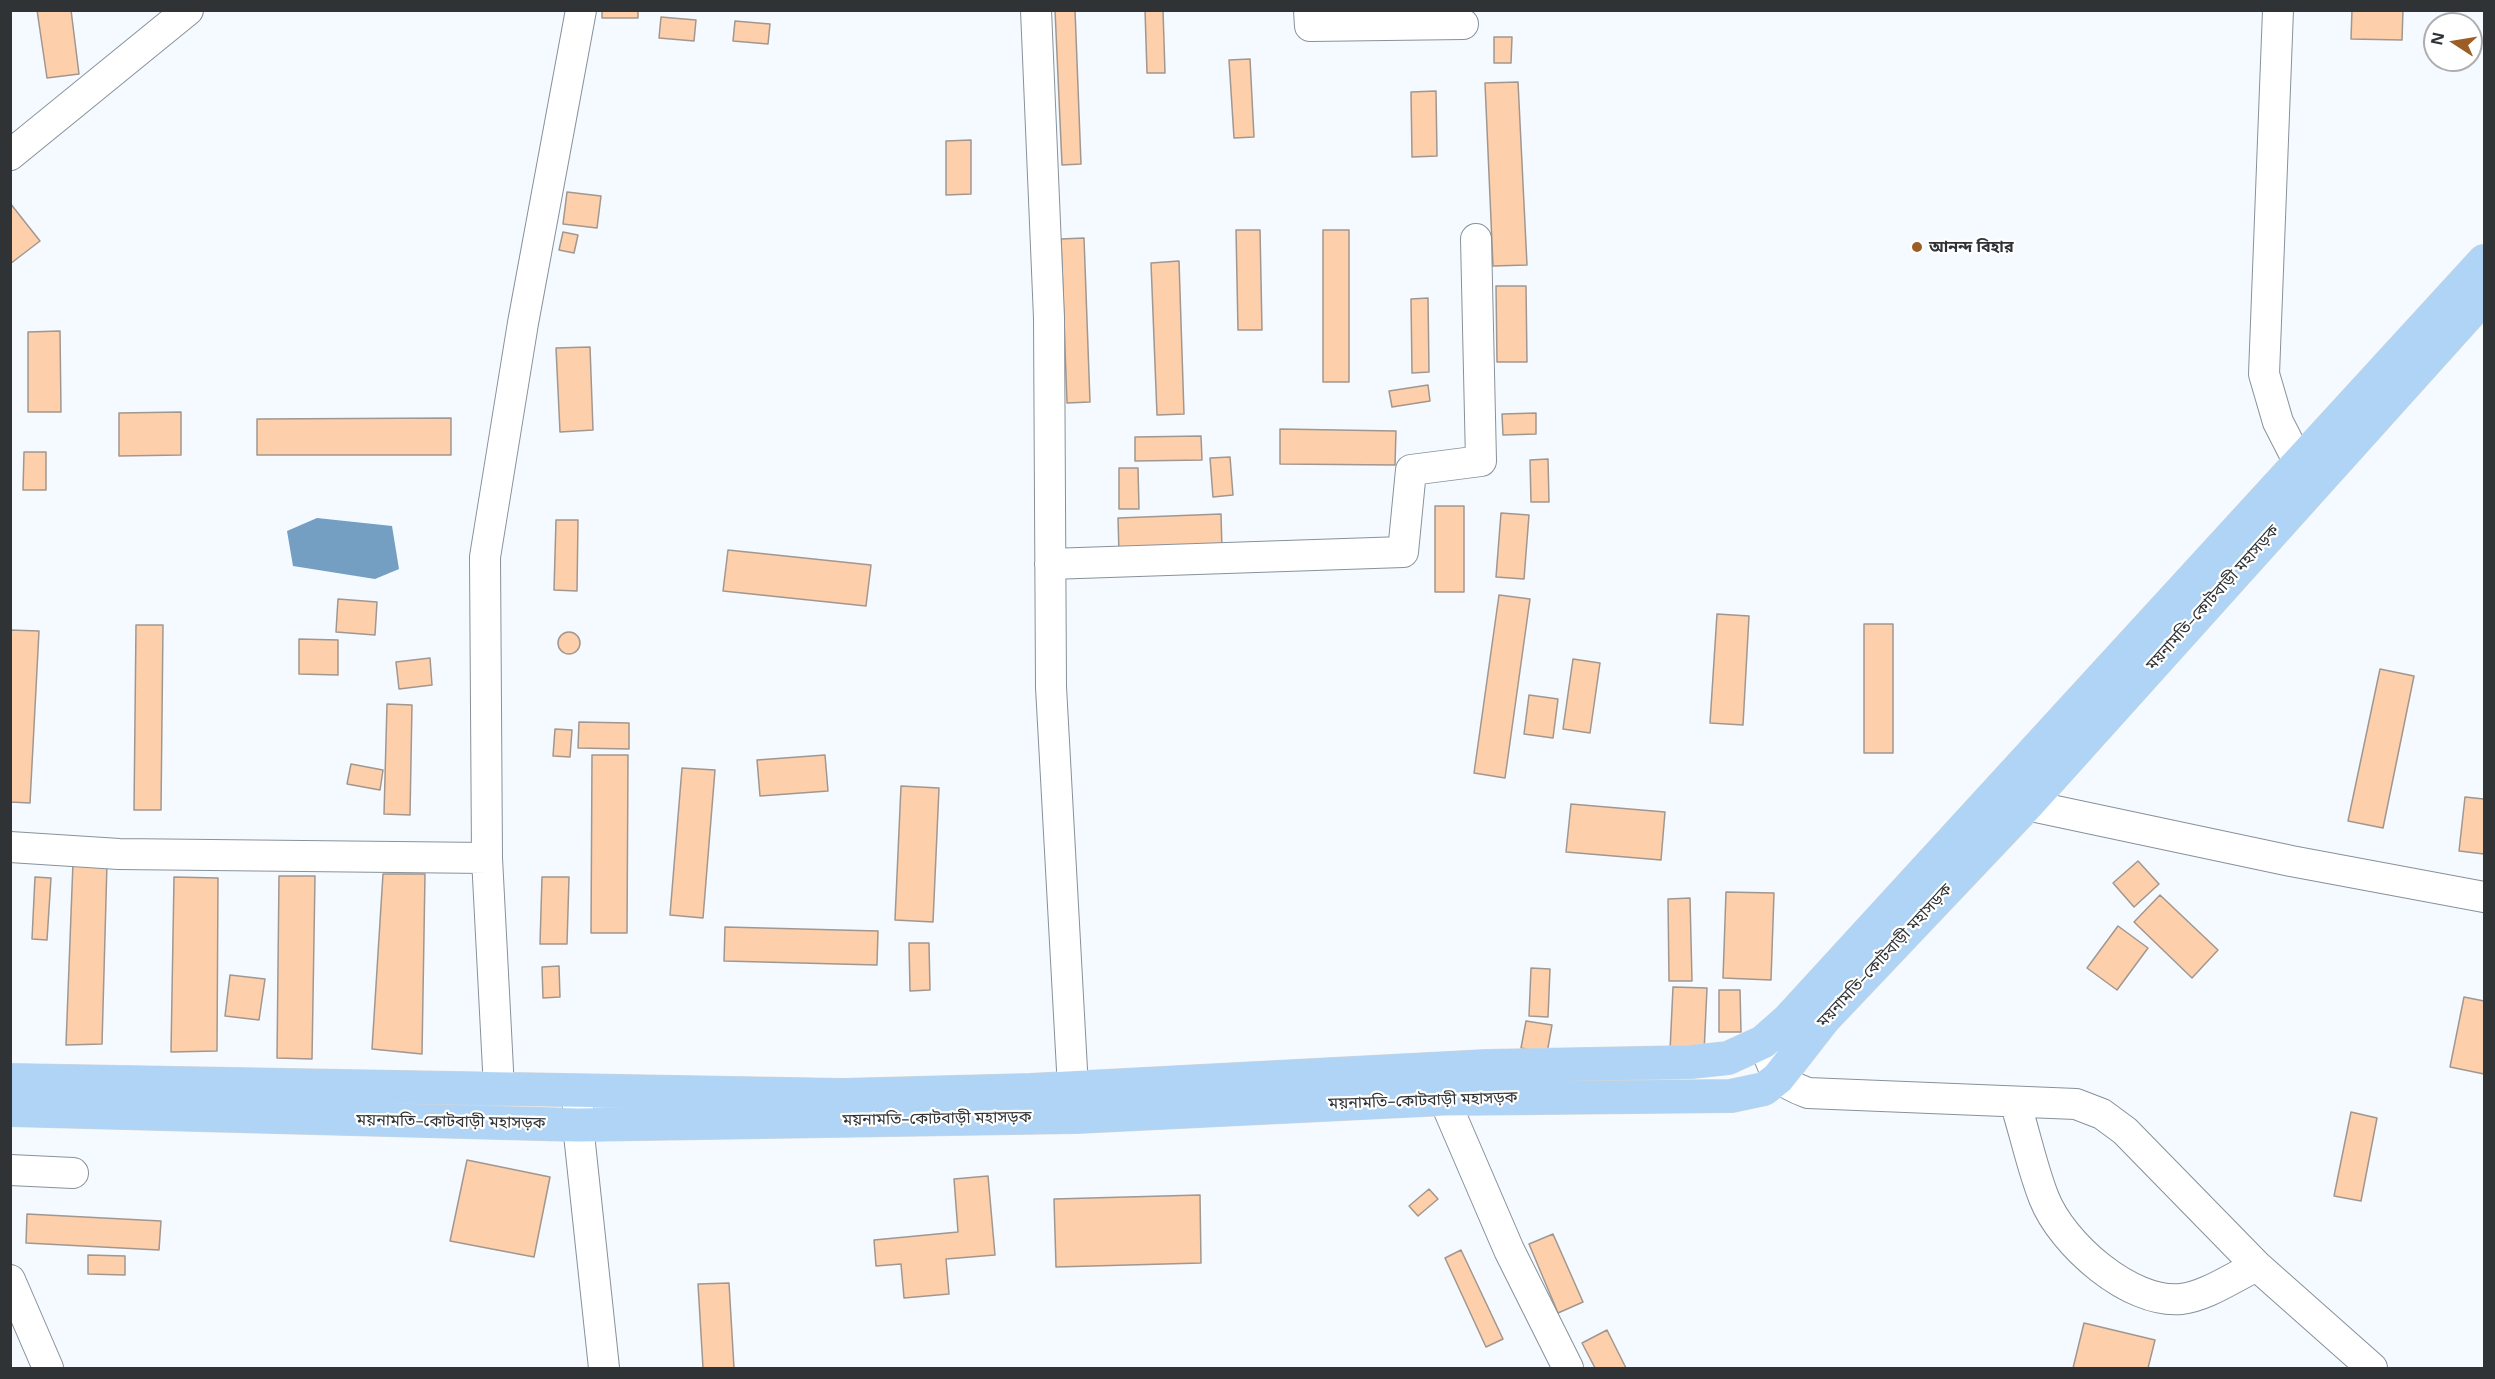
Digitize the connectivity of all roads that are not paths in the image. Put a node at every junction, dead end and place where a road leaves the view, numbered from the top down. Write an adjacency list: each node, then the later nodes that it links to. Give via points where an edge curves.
1 (188, 10): 7 (street)
2 (581, 10): 15 (street, via 523,323 485,557)
3 (1036, 10): 12 (street, via 1049,318)
4 (1309, 10): 6 (street, via 1310,26)
5 (2278, 10): 11 (street, via 2264,374 2278,422)
6 (1463, 24)
7 (10, 155)
8 (1476, 239): 12 (street, via 1481,461 1411,470 1403,552)
9 (2484, 261): 11 (main road, ময়নামতি–কোটবাড়ী মহাসড়ক)
10 (2484, 297): 11 (main road, ময়নামতি–কোটবাড়ী মহাসড়ক)
11 (2309, 472): 13 (main road, ময়নামতি–কোটবাড়ী মহাসড়ক)
12 (1050, 564): 20 (street, via 1051,687)
13 (2019, 792): 16 (street, via 2291,861); 17 (main road, ময়নামতি–কোটবাড়ী মহাসড়ক); 18 (main road, ময়নামতি–কোটবাড়ী মহাসড়ক)
14 (10, 847): 15 (street, via 119,854)
15 (487, 858): 21 (street)
16 (2484, 897)
17 (1763, 1042): 18 (street); 20 (main road, ময়নামতি–কোটবাড়ী মহাসড়ক, via 1728,1058 1691,1062 1487,1066)
18 (1778, 1078): 23 (main road, ময়নামতি–কোটবাড়ী মহাসড়ক, via 1764,1089 1731,1096); 24 (street, via 1808,1093)
19 (10, 1080): 21 (main road, ময়নামতি–কোটবাড়ী মহাসড়ক)
20 (1073, 1088): 22 (main road, ময়নামতি–কোটবাড়ী মহাসড়ক, via 843,1095)
21 (499, 1089): 22 (main road, ময়নামতি–কোটবাড়ী মহাসড়ক)
22 (578, 1090): 26 (street)
23 (1444, 1099): 26 (main road, ময়নামতি–কোটবাড়ী মহাসড়ক, via 1076,1117); 33 (street, via 1509,1250)
24 (2015, 1102): 29 (street, via 2076,1104 2102,1114 2125,1131); 29 (street, via 2044,1200 2069,1238 2094,1264 2123,1284 2180,1299)
25 (10, 1110): 26 (main road, ময়নামতি–কোটবাড়ী মহাসড়ক)
26 (578, 1125): 32 (street)
27 (10, 1170): 28 (street)
28 (73, 1173)
29 (2257, 1266): 34 (street)
30 (10, 1280): 31 (street)
31 (48, 1368)
32 (604, 1368)
33 (1568, 1368)
34 (2372, 1368)

